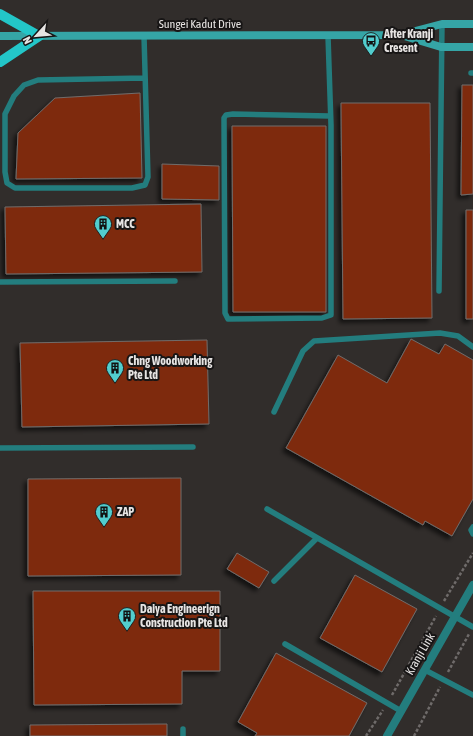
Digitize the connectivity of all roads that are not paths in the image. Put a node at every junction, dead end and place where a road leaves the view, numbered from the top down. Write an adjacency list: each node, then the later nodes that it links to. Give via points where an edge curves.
1 (0, 14): 6 (main road)
2 (442, 24): 3 (main road, Sungei Kadut Drive); 4 (main road, Sungei Kadut Drive); 9 (lane)
3 (473, 24)
4 (400, 35): 8 (main road, Sungei Kadut Drive); 9 (main road, Sungei Kadut Drive)
5 (0, 36): 6 (main road, Sungei Kadut Drive)
6 (39, 36): 7 (main road, Sungei Kadut Drive); 11 (main road)
7 (144, 36): 8 (main road, Sungei Kadut Drive); 12 (lane)
8 (328, 36): 13 (lane)
9 (441, 47): 10 (main road, Sungei Kadut Drive); 16 (lane)
10 (473, 47)
11 (0, 62)
12 (145, 78): 12 (lane, via 148,177 145,185 132,188 15,188 7,183 5,114 14,96 24,85 38,80)
13 (330, 116): 13 (lane, via 331,314 322,318 228,319 225,313 224,118 233,114)
14 (175, 281): 15 (lane)
15 (0, 282)
16 (439, 291)
17 (473, 347): 18 (lane, via 458,336 440,333 314,341 303,351)
18 (274, 412)
19 (193, 446): 20 (lane)
20 (0, 448)
21 (267, 509): 24 (lane)
22 (473, 527): 23 (lane)
23 (473, 534)
24 (317, 538): 25 (lane); 27 (lane)
25 (274, 581)
26 (473, 585): 27 (street, Kranji Link)
27 (455, 617): 28 (lane); 30 (street, Kranji Link)
28 (473, 627)
29 (285, 644): 32 (lane)
30 (425, 670): 31 (lane); 32 (street, Kranji Link)
31 (473, 695)
32 (401, 711): 35 (street, Kranji Link)
33 (183, 729): 34 (lane)
34 (183, 736)
35 (387, 736)

